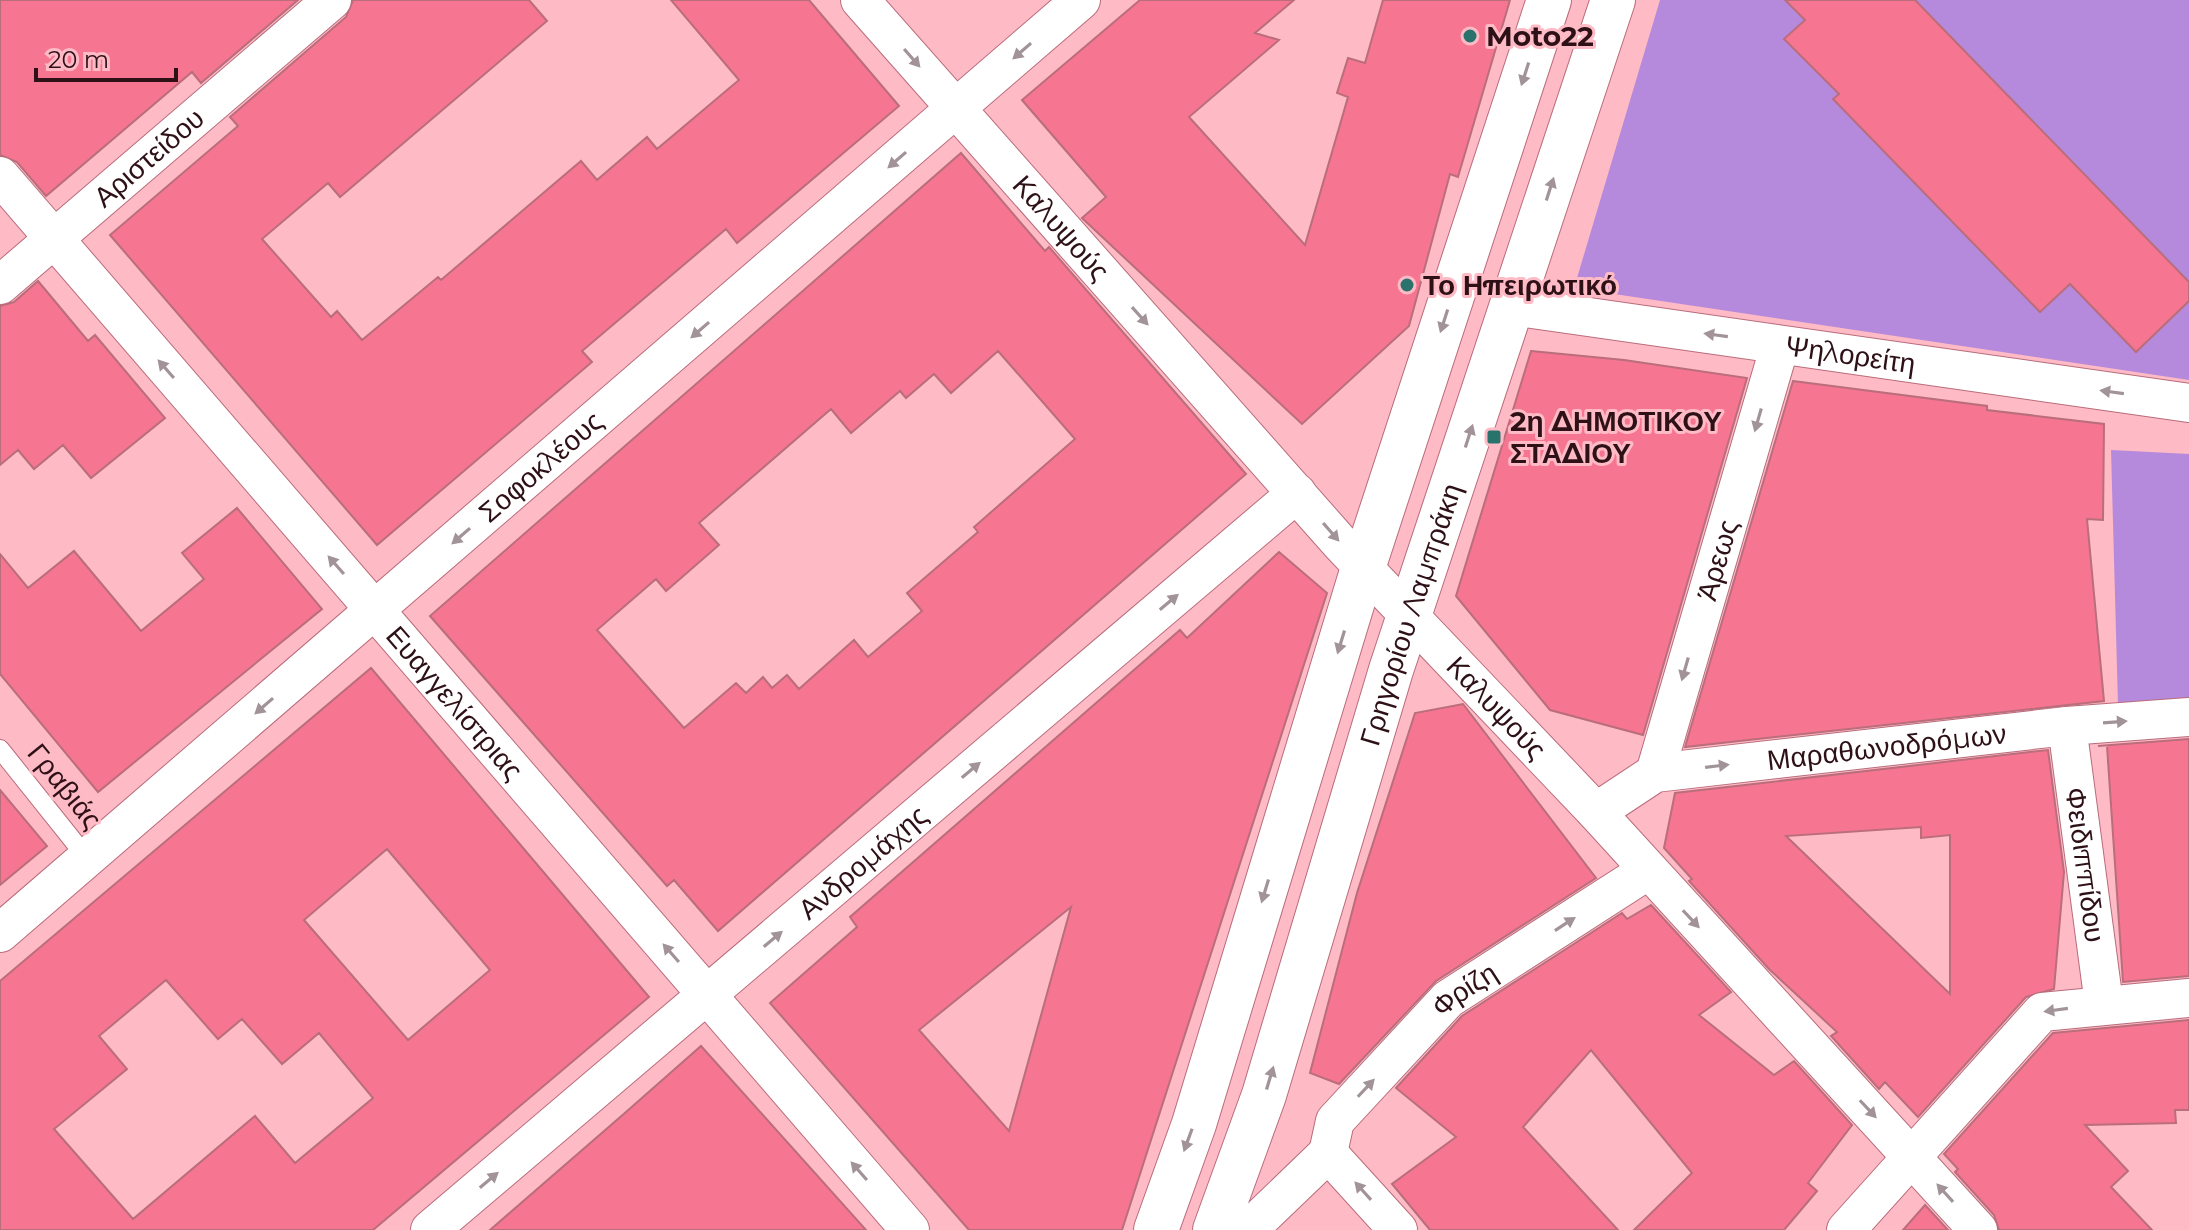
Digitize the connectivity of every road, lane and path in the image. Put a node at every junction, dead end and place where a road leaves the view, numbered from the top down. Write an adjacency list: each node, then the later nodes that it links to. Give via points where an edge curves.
1 (332, 0): 8 (street, Αριστείδου)
2 (860, 0): 6 (street, Καλυψούς, one-way to 6)
3 (1081, 0): 6 (street, Σοφοκλέους, one-way to 6)
4 (1549, 0): 14 (street, Γρηγορίου Λαμπράκη, one-way to 14)
5 (1613, 0): 10 (street, Γρηγορίου Λαμπράκη, one-way to 5)
6 (956, 109): 13 (street, Καλυψούς, one-way to 13); 15 (street, Σοφοκλέους, one-way to 15)
7 (0, 176): 8 (street, Ευαγγελίστριας)
8 (55, 239): 9 (street, Αριστείδου); 15 (street, Ευαγγελίστριας, one-way to 8)
9 (0, 285)
10 (1512, 306): 11 (street, Ψηλορείτη, one-way to 10); 16 (street, Γρηγορίου Λαμπράκη, one-way to 10)
11 (1780, 345): 12 (street, Ψηλορείτη, one-way to 11); 20 (street, Άρεως, one-way to 20)
12 (2189, 403)
13 (1297, 493): 14 (street, Καλυψούς, one-way to 14); 25 (street, Ανδρομάχης, one-way to 13)
14 (1363, 568): 16 (street, Καλυψούς); 32 (street, Γρηγορίου Λαμπράκη, one-way to 32, via 1194,1124)
15 (375, 610): 22 (street, Σοφοκλέους, one-way to 22); 25 (street, Ευαγγελίστριας, one-way to 15)
16 (1409, 616): 21 (street, Καλυψούς); 33 (street, Γρηγορίου Λαμπράκη, one-way to 16, via 1264,1095)
17 (2189, 717): 18 (street, Μαραθωνοδρόμων, one-way to 17)
18 (2067, 726): 20 (street, Μαραθωνοδρόμων, one-way to 18); 27 (street, Φειδιππίδου)
19 (0, 749): 22 (lane, Γραβιάς)
20 (1655, 773): 21 (street, Μαραθωνοδρόμων)
21 (1596, 812): 23 (street, Καλυψούς)
22 (87, 858): 24 (street, Σοφοκλέους)
23 (1647, 871): 28 (street, Φρίζη, one-way to 23, via 1335,1121 1448,999); 29 (street, Καλυψούς, one-way to 29)
24 (0, 933)
25 (707, 995): 30 (street, Ανδρομάχης, one-way to 25); 31 (street, Ευαγγελίστριας, one-way to 25)
26 (2189, 998): 27 (street)
27 (2104, 1004): 29 (street, one-way to 29, via 2042,1012)
28 (1328, 1153): 34 (street); 35 (street, one-way to 28)
29 (1911, 1155): 36 (street); 37 (street, Καλυψούς, one-way to 29)
30 (430, 1230)
31 (910, 1230)
32 (1156, 1230)
33 (1215, 1230)
34 (1248, 1230)
35 (1398, 1230)
36 (1846, 1230)
37 (1978, 1230)

